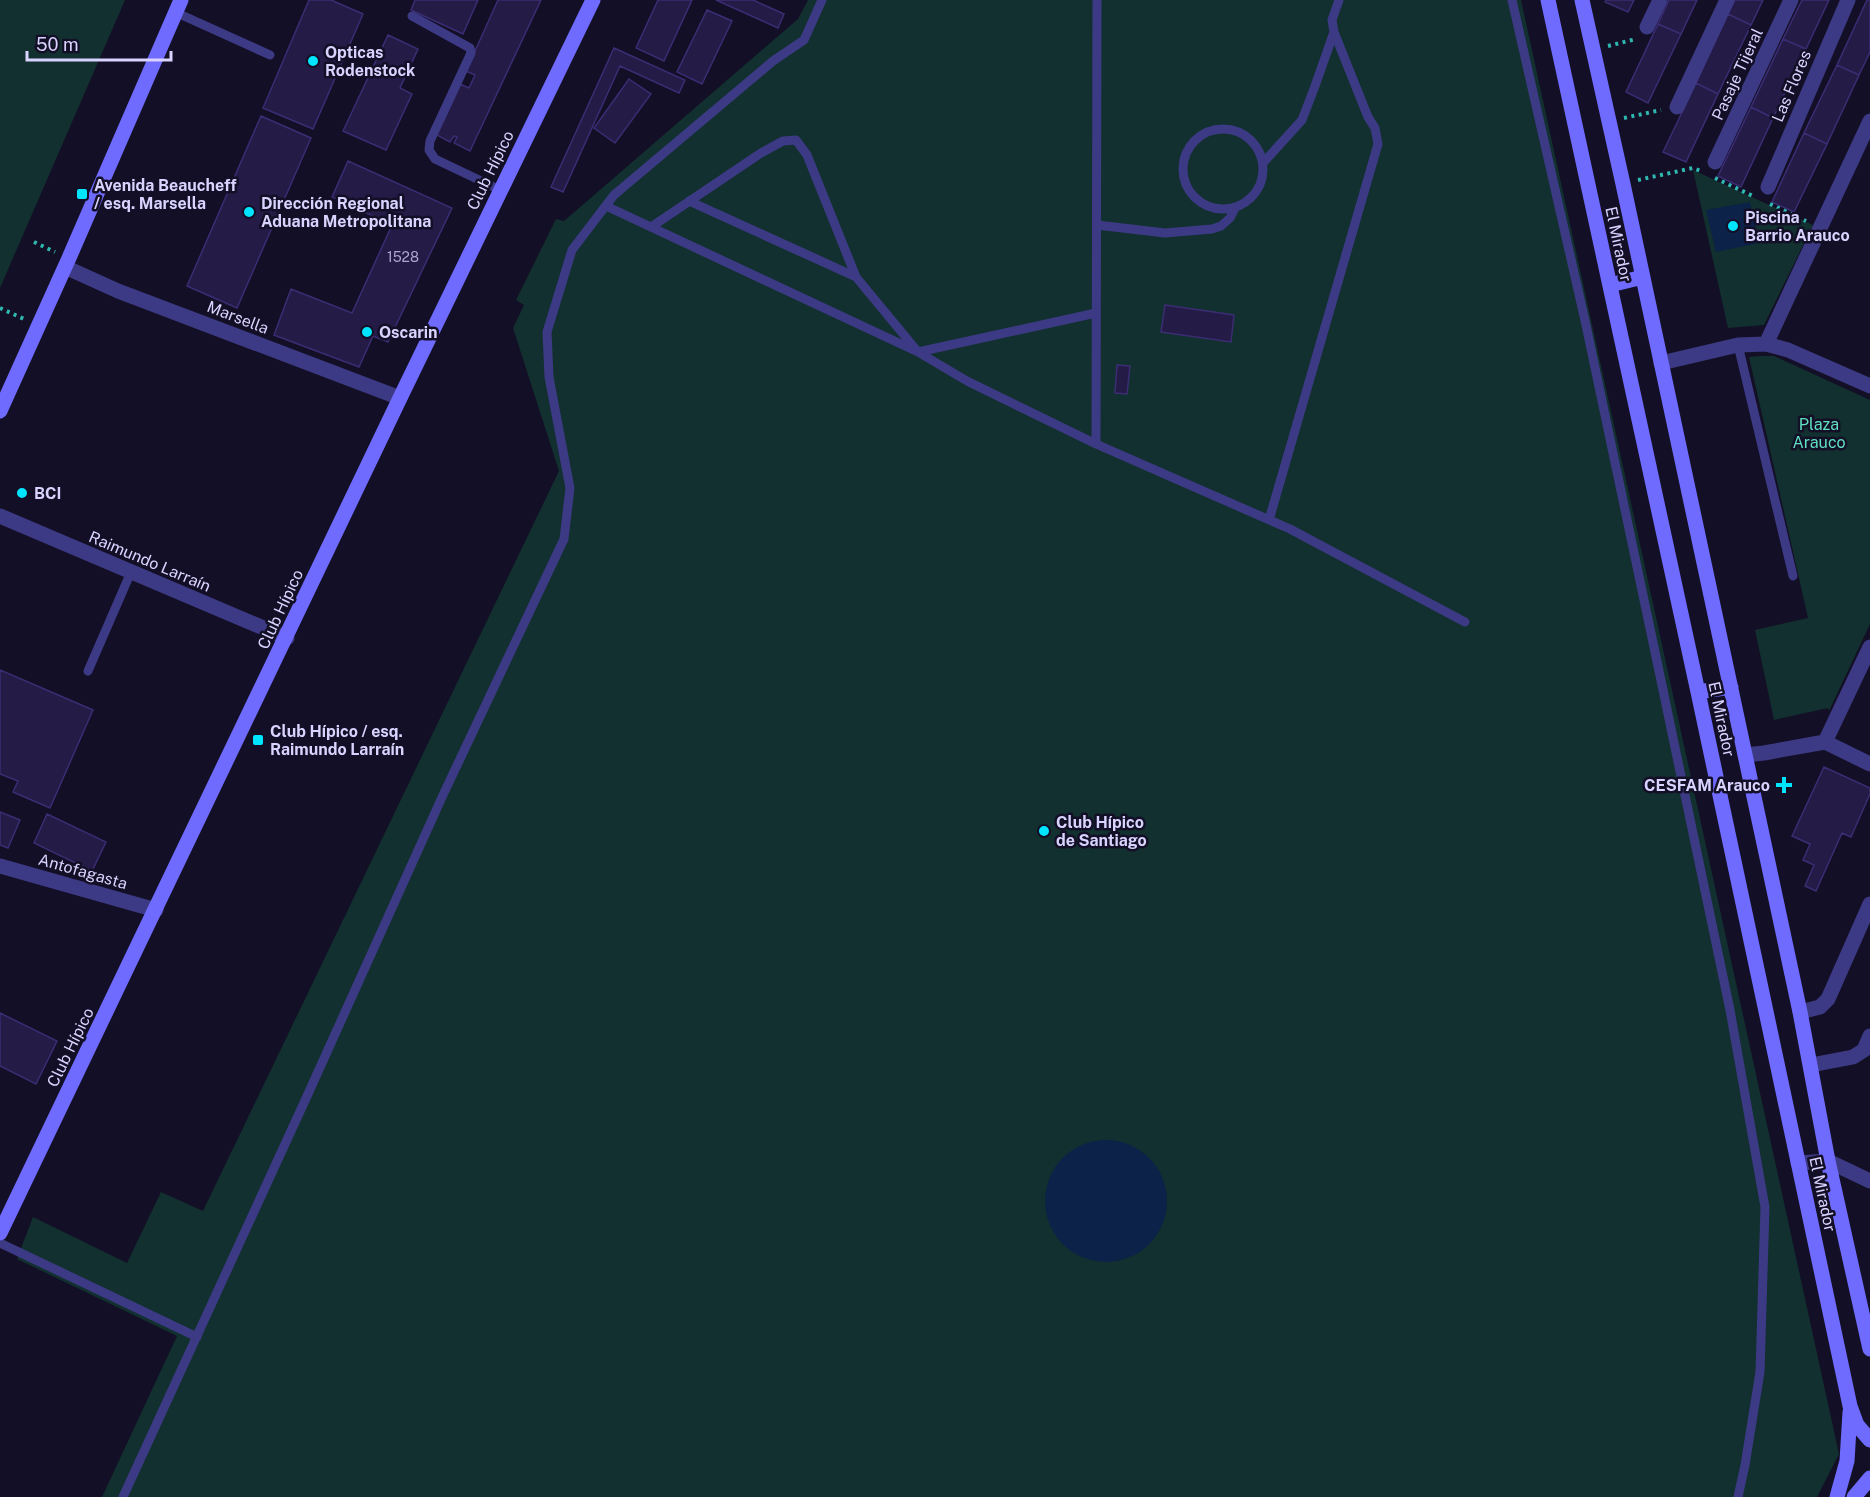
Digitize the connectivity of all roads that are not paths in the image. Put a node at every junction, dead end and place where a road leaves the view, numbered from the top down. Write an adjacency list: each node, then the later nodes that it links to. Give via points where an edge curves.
1 (594, 0): 22 (main road, Club Hípico)
2 (822, 0): 24 (lane, via 804,39 614,195)
3 (1097, 0): 26 (lane)
4 (1339, 0): 15 (lane, via 1332,20)
5 (1512, 0): 71 (lane, via 1659,670 1730,1010 1765,1207 1760,1372)
6 (1548, 0): 31 (main road, El Mirador)
7 (1582, 0): 30 (main road, El Mirador)
8 (1660, 0): 14 (street)
9 (1727, 0): 17 (street)
10 (1791, 0): 19 (street, Pasaje Tijeral)
11 (1848, 0): 21 (street, Las Flores)
12 (178, 6): 16 (lane); 28 (main road)
13 (412, 16): 22 (lane, via 470,48 471,53 430,141 431,154)
14 (1647, 27)
15 (1334, 32): 20 (lane, via 1302,120); 42 (lane, via 1375,128 1378,144)
16 (270, 55)
17 (1677, 107)
18 (1870, 121): 33 (street)
19 (1715, 162)
20 (1263, 163): 25 (lane, via 1262,182 1257,191); 25 (lane, via 1249,138 1231,130 1203,134 1189,148 1183,176 1191,194 1215,209)
21 (1768, 186)
22 (500, 190): 38 (main road, Club Hípico)
23 (689, 201): 27 (lane); 29 (lane); 29 (lane, via 761,153 783,141 796,140 807,155)
24 (606, 206): 27 (lane); 65 (lane, via 572,250 547,332 549,377 570,488 564,539)
25 (1235, 208): 26 (lane, via 1230,218 1212,230 1165,233)
26 (1097, 225): 32 (lane)
27 (651, 227): 35 (lane)
28 (67, 263): 38 (street, Marsella, via 118,291); 39 (main road)
29 (856, 277): 35 (lane)
30 (1643, 277): 31 (main road); 36 (main road, El Mirador)
31 (1610, 285): 50 (main road, El Mirador)
32 (1096, 313): 35 (lane); 40 (lane)
33 (1766, 344): 34 (street); 37 (street)
34 (1738, 345): 36 (street); 44 (lane)
35 (918, 352): 40 (lane, via 967,381)
36 (1661, 363): 49 (main road, El Mirador)
37 (1870, 386)
38 (400, 399): 46 (main road, Club Hípico)
39 (0, 411)
40 (1096, 444): 42 (lane)
41 (0, 516): 43 (street, Raimundo Larraín)
42 (1269, 520): 45 (lane)
43 (131, 572): 46 (street, Raimundo Larraín); 48 (lane)
44 (1793, 576)
45 (1465, 622)
46 (287, 638): 56 (main road, Club Hípico)
47 (1870, 647): 51 (street)
48 (88, 671)
49 (1731, 687): 50 (main road); 52 (main road, El Mirador)
50 (1698, 692): 61 (main road, El Mirador)
51 (1825, 742): 52 (street); 53 (street)
52 (1745, 755): 57 (main road, El Mirador)
53 (1870, 764)
54 (0, 866): 56 (street, Antofagasta)
55 (1870, 904): 57 (street, via 1828,999 1820,1007)
56 (156, 910): 63 (main road, Club Hípico)
57 (1800, 1012): 59 (main road, El Mirador)
58 (1870, 1036): 59 (street, via 1864,1050 1853,1058)
59 (1811, 1065): 60 (main road, El Mirador)
60 (1828, 1161): 61 (street); 62 (street); 66 (main road, El Mirador)
61 (1798, 1163): 67 (main road, El Mirador)
62 (1870, 1181)
63 (0, 1233)
64 (0, 1243): 65 (lane)
65 (197, 1336): 70 (lane)
66 (1870, 1349)
67 (1850, 1406): 68 (main road, El Mirador, via 1857,1425); 72 (main road, via 1847,1461)
68 (1870, 1440)
69 (1870, 1478): 73 (main road)
70 (123, 1497)
71 (1737, 1497)
72 (1838, 1497)
73 (1854, 1497)

